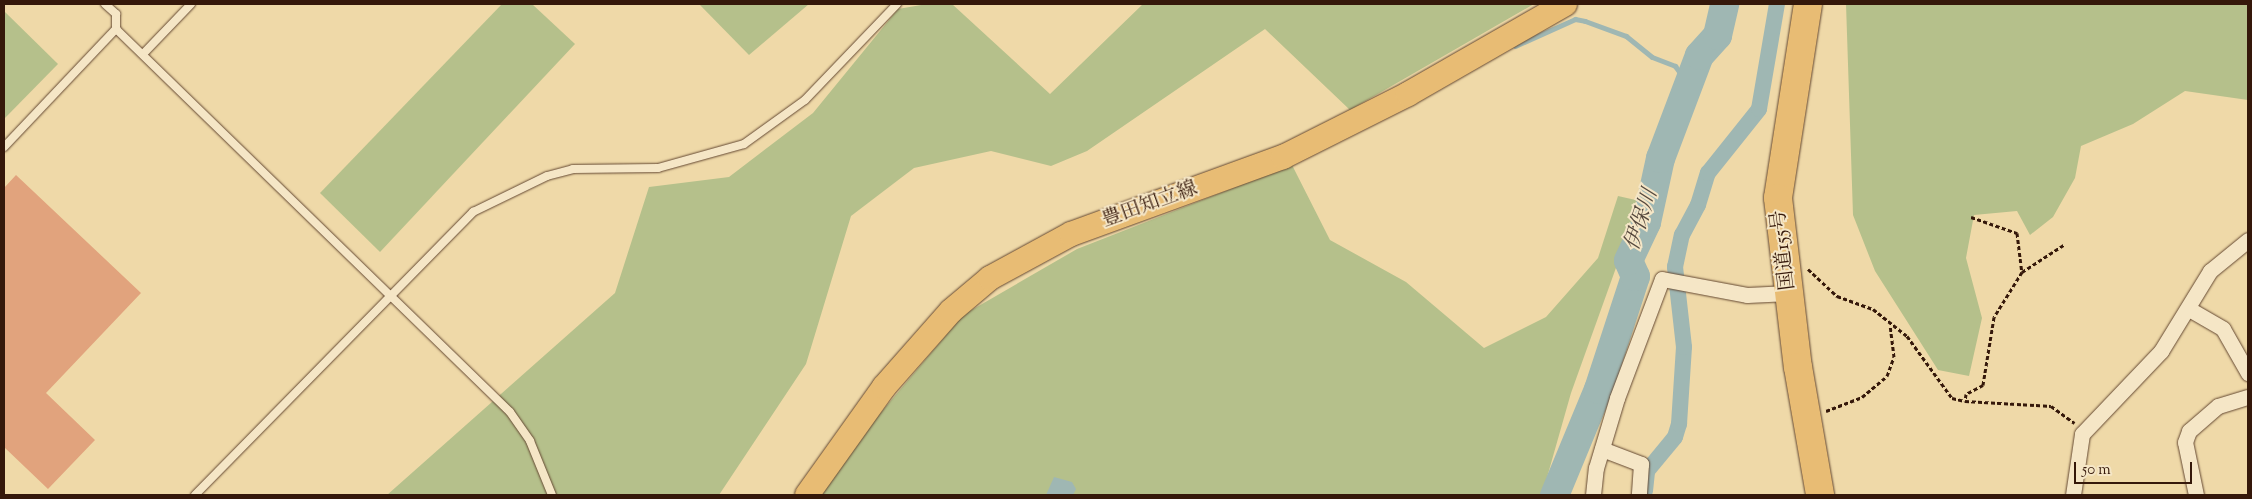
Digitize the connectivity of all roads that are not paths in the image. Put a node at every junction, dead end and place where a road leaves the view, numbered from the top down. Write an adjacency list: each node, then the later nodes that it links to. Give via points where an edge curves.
1 (105, 4): 6 (lane, via 116,14)
2 (191, 4): 7 (lane)
3 (897, 4): 11 (lane, via 805,100 744,144 658,168 573,170 524,183 473,212)
4 (1565, 4): 18 (main road, 豊田知立線, via 1408,94 1283,156 1071,234 990,278 951,311 884,387)
5 (1808, 4): 10 (highway, 国道155号, via 1778,198)
6 (116, 29): 7 (lane); 8 (lane)
7 (144, 53): 11 (lane)
8 (4, 147)
9 (2248, 240): 12 (street, via 2210,271)
10 (1789, 293): 15 (street, via 1747,295 1662,279); 21 (highway, 国道155号)
11 (388, 294): 16 (lane); 17 (lane, via 510,412 530,441)
12 (2189, 309): 13 (street, via 2223,329); 22 (street, via 2161,351 2085,430)
13 (2248, 373)
14 (2248, 397): 23 (street, via 2218,406 2189,431 2185,442)
15 (1602, 449): 19 (street); 20 (street, via 1641,464)
16 (194, 495)
17 (552, 495)
18 (807, 495)
19 (1593, 495)
20 (1638, 495)
21 (1820, 495)
22 (2072, 495)
23 (2196, 495)

